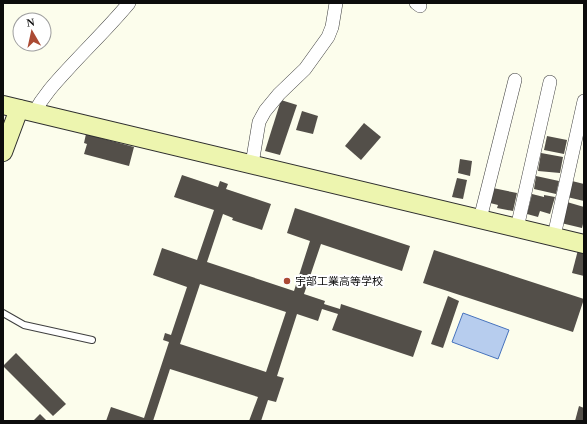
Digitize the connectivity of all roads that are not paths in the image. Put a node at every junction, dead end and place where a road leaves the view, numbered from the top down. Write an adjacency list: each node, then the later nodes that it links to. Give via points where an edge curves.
1 (129, 3): 6 (street, via 45,94)
2 (336, 3): 8 (street, via 328,37 305,69 279,94 259,122)
3 (515, 80): 9 (street)
4 (550, 82): 10 (street)
5 (584, 101): 11 (street)
6 (19, 109): 7 (street); 8 (street)
7 (3, 152)
8 (252, 164): 9 (street)
9 (480, 219): 10 (street)
10 (517, 228): 11 (street)
11 (554, 236): 12 (street)
12 (584, 244)
13 (3, 313): 14 (lane, via 24,325)
14 (92, 340)

